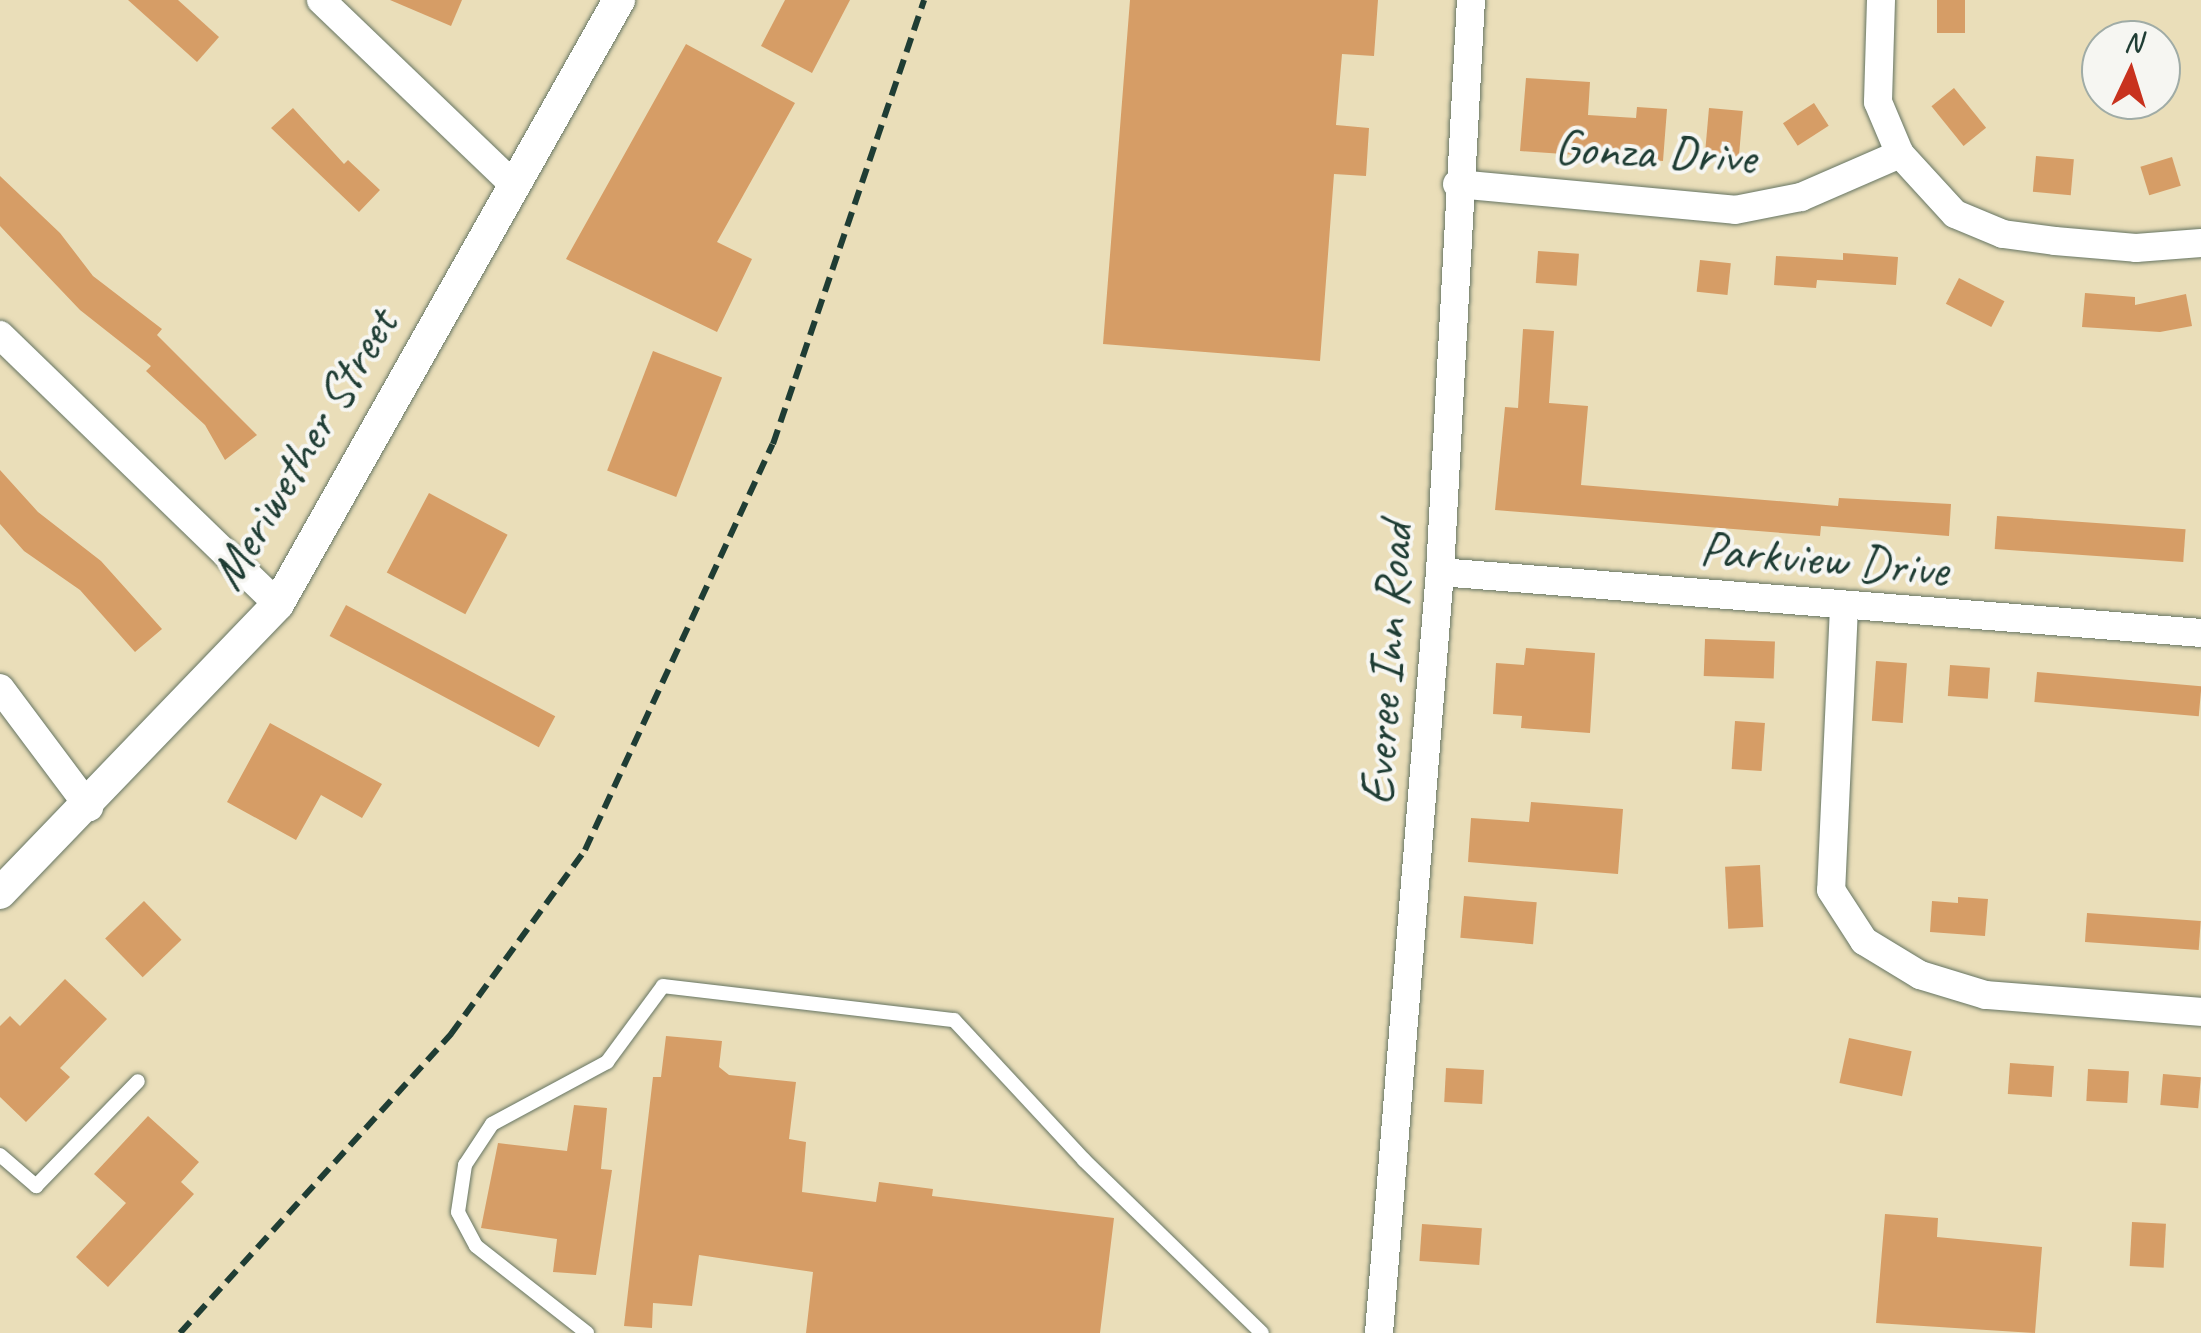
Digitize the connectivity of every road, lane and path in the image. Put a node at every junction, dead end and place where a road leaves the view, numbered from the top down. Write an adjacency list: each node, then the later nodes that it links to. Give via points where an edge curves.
1 (322, 0): 7 (street)
2 (618, 0): 7 (street, Meriwether Street)
3 (1472, 0): 6 (street, Everee Inn Road)
4 (1881, 0): 5 (street, via 1878,102)
5 (1900, 154): 6 (street, Gonza Drive, via 1801,197 1735,210); 8 (street, via 1955,214 2002,234 2136,248)
6 (1456, 184): 10 (street, Everee Inn Road)
7 (514, 186): 11 (street, Meriwether Street)
8 (2201, 243)
9 (0, 335): 11 (street)
10 (1440, 572): 12 (street, Parkview Drive); 22 (street, Everee Inn Road)
11 (278, 604): 15 (street, Meriwether Street)
12 (1844, 606): 13 (street, Parkview Drive); 17 (street, via 1830,890 1864,940 1920,975 1986,995)
13 (2201, 633)
14 (0, 688): 15 (street)
15 (89, 807): 16 (street, Meriwether Street)
16 (0, 894)
17 (2201, 1012)
18 (138, 1081): 19 (lane, via 36,1186)
19 (0, 1155)
20 (587, 1333): 21 (lane, via 476,1246 458,1212 465,1165 492,1124 607,1062 663,986 954,1020 1084,1160)
21 (1262, 1333)
22 (1379, 1333)

